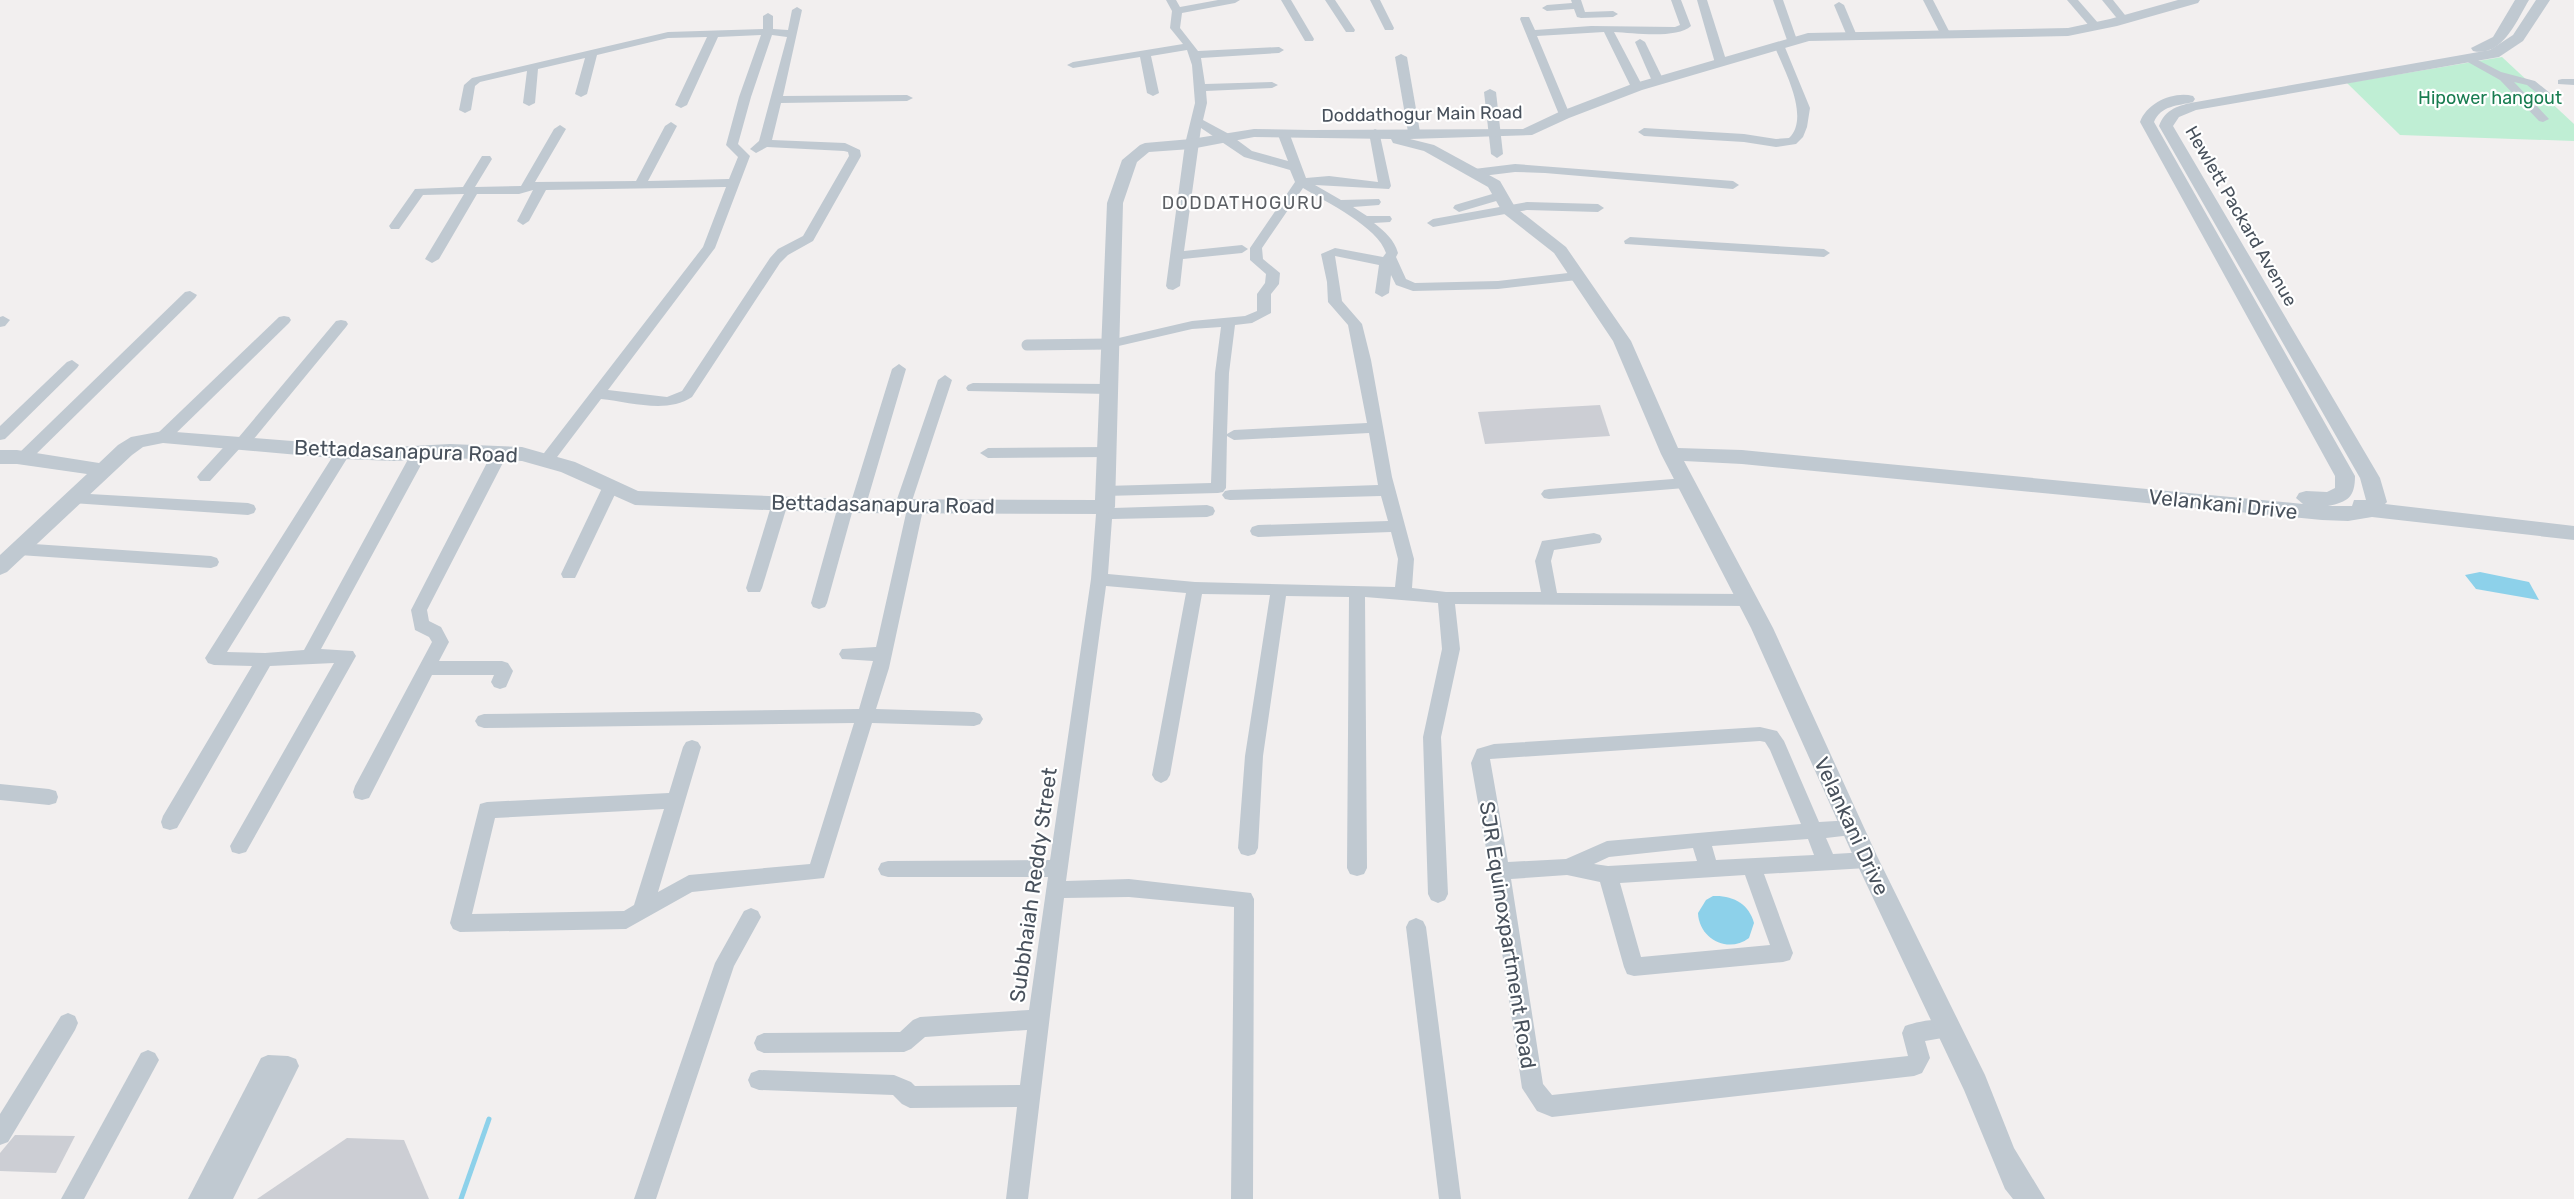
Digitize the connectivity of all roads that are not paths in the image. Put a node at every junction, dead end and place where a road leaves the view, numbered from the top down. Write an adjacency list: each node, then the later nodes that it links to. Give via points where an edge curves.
1 (1171, 0): 20 (street)
2 (1235, 0): 20 (street)
3 (1286, 0): 35 (street)
4 (1330, 0): 28 (street)
5 (1375, 0): 26 (street)
6 (1615, 0): 21 (street)
7 (1677, 0): 27 (street, via 1686,26 1677,30)
8 (1702, 0): 44 (street)
9 (1778, 0): 37 (street)
10 (1928, 0): 32 (street)
11 (2072, 0): 25 (street)
12 (2107, 0): 24 (street)
13 (2193, 0): 24 (street, Doddathogur Main Road)
14 (2522, 0): 63 (street, Hewlett Packard Avenue, via 2498,40 2465,52 2173,101 2154,108)
15 (2543, 0): 43 (street, Hewlett Packard Avenue, via 2517,42 2494,54)
16 (1576, 3): 18 (street); 21 (street, via 1581,15)
17 (1839, 5): 33 (street)
18 (1547, 8)
19 (797, 10): 34 (street)
20 (1177, 11): 39 (street, via 1175,28)
21 (1613, 14): 27 (street)
22 (768, 16): 29 (street)
23 (1525, 19): 31 (street)
24 (2124, 20): 25 (street, Doddathogur Main Road)
25 (2095, 26): 32 (street, Doddathogur Main Road, via 2068,32)
26 (1389, 28)
27 (1612, 29): 31 (street); 50 (street, via 1611,40)
28 (1350, 30)
29 (768, 32): 30 (street); 34 (street, via 789,33); 76 (street, via 732,145)
30 (714, 33): 40 (street, via 668,35); 59 (street)
31 (1531, 33): 61 (street)
32 (1946, 35): 33 (street, Doddathogur Main Road)
33 (1852, 36): 37 (street, Doddathogur Main Road)
34 (792, 37): 56 (street)
35 (1309, 39)
36 (1640, 42): 48 (street)
37 (1786, 42): 44 (street, Doddathogur Main Road); 68 (street, via 1804,108 1797,137 1792,141)
38 (1278, 50): 39 (street)
39 (1193, 51): 41 (street); 51 (street)
40 (592, 53): 46 (street); 54 (street)
41 (1145, 53): 45 (street); 53 (street)
42 (1401, 57): 67 (street)
43 (2470, 59): 47 (street); 65 (street, Hewlett Packard Avenue, via 2196,106 2173,114)
44 (1721, 63): 48 (street, Doddathogur Main Road)
45 (1073, 65)
46 (533, 66): 58 (street); 60 (street, via 472,82)
47 (2499, 74): 57 (street, via 2531,83); 62 (street)
48 (1658, 81): 50 (street, Doddathogur Main Road)
49 (1272, 85): 51 (street)
50 (1637, 87): 61 (street, Doddathogur Main Road)
51 (1200, 88): 69 (street, via 1201,103)
52 (1490, 92): 71 (street)
53 (1153, 93)
54 (581, 94)
55 (907, 98): 56 (street)
56 (777, 100): 74 (street)
57 (2555, 102)
58 (529, 103)
59 (681, 105)
60 (465, 110)
61 (1564, 116): 71 (street, Doddathogur Main Road, via 1532,131)
62 (2542, 119)
63 (2147, 122): 65 (street); 137 (street, Hewlett Packard Avenue, via 2345,476)
64 (671, 126): 82 (street)
65 (2166, 126): 145 (street, Hewlett Packard Avenue, via 2370,478)
66 (560, 129): 85 (street)
67 (1413, 132): 70 (street, Doddathogur Main Road); 71 (street, Doddathogur Main Road)
68 (1644, 132)
69 (1193, 133): 73 (street, Doddathogur Main Road); 73 (street); 100 (street); 110 (street, Doddathogur Main Road, via 1145,148 1130,160 1115,203)
70 (1375, 133): 72 (street, Doddathogur Main Road); 79 (street, via 1429,148); 80 (street, via 1385,186 1329,180)
71 (1494, 133): 75 (street)
72 (1284, 135): 73 (street, Doddathogur Main Road, via 1254,133); 78 (street)
73 (1225, 137): 78 (street, via 1248,154)
74 (765, 143): 76 (street); 117 (street, via 845,147 855,150 855,156 808,238 775,261 687,393 667,402)
75 (1497, 154)
76 (744, 156): 81 (street)
77 (486, 159): 86 (street)
78 (1294, 167): 80 (street)
79 (1474, 173): 83 (street, via 1545,169); 88 (street, via 1494,184)
80 (1301, 182): 89 (street); 108 (street, via 1256,248 1257,260 1274,273 1264,294 1264,313)
81 (735, 183): 82 (street); 117 (street, via 709,248)
82 (640, 185): 84 (street)
83 (1733, 185)
84 (542, 186): 85 (street); 94 (street)
85 (526, 188): 86 (street)
86 (470, 190): 96 (street, via 419,192); 101 (street)
87 (1375, 202): 89 (street)
88 (1504, 203): 90 (street); 91 (street); 95 (street); 103 (street, via 1560,250)
89 (1338, 204): 93 (street)
90 (1459, 208)
91 (1598, 208)
92 (1386, 219): 93 (street)
93 (1363, 220): 102 (street, via 1386,239 1390,246)
94 (523, 221)
95 (1433, 223)
96 (395, 226)
97 (1630, 241): 99 (street)
98 (1242, 249): 100 (street)
99 (1824, 253)
100 (1178, 256): 104 (street)
101 (432, 259)
102 (1388, 260): 103 (street, via 1401,282 1413,288 1498,285); 105 (street); 118 (street, via 1329,254 1335,302 1355,324)
103 (1577, 276): 123 (street, via 1622,341)
104 (1173, 286)
105 (1382, 293)
106 (190, 295): 130 (street)
107 (284, 320): 121 (street)
108 (1228, 322): 110 (street, via 1192,325); 142 (street, via 1218,488)
109 (341, 324): 122 (street)
110 (1110, 344): 111 (street); 116 (street, Doddathogur Main Road)
111 (1027, 345)
112 (72, 365): 119 (street)
113 (899, 369): 144 (street)
114 (945, 380): 143 (street)
115 (973, 388): 116 (street)
116 (1108, 389): 125 (street, Doddathogur Main Road)
117 (598, 394): 131 (street)
118 (1376, 428): 120 (street); 136 (street)
119 (0, 435)
120 (1234, 435)
121 (163, 436): 122 (street, Bettadasanapura Road); 132 (street, Bettadasanapura Road, via 138,442)
122 (240, 442): 126 (street, Bettadasanapura Road); 133 (street)
123 (1668, 447): 134 (street, Velankani Drive); 137 (street, Velankani Drive, via 1790,449 2311,499 2332,500); 145 (street, Velankani Drive, via 1747,458 2322,513 2348,514)
124 (420, 452): 126 (street, Bettadasanapura Road); 127 (street, Bettadasanapura Road); 167 (street)
125 (1106, 452): 128 (street); 142 (street, Doddathogur Main Road)
126 (343, 453): 168 (street, via 214,658)
127 (500, 453): 131 (street, Bettadasanapura Road); 169 (street, via 419,610 421,625 435,632 441,642)
128 (988, 453)
129 (0, 457): 130 (street)
130 (22, 458): 132 (street)
131 (546, 461): 135 (street, Bettadasanapura Road)
132 (101, 470): 140 (street, Bettadasanapura Road)
133 (205, 477)
134 (1685, 483): 138 (street); 163 (street, Velankani Drive)
135 (611, 486): 141 (street, Bettadasanapura Road, via 635,498); 154 (street)
136 (1388, 490): 139 (street); 148 (street)
137 (2342, 493): 145 (street)
138 (1549, 494)
139 (1230, 495)
140 (72, 498): 146 (street); 152 (street, Bettadasanapura Road)
141 (780, 503): 144 (street, Bettadasanapura Road); 156 (street)
142 (1105, 504): 143 (street, Bettadasanapura Road); 147 (street); 155 (street, Subbhaiah Reddy Street)
143 (910, 505): 144 (street, Bettadasanapura Road); 166 (street)
144 (852, 506): 164 (street)
145 (2374, 506): 150 (street)
146 (248, 509)
147 (1207, 511)
148 (1397, 526): 149 (street); 160 (street, via 1406,559)
149 (1258, 531)
150 (2574, 533)
151 (1594, 539): 162 (street, via 1548,545 1543,561)
152 (6, 559): 153 (street)
153 (211, 562)
154 (569, 574)
155 (1099, 579): 157 (street); 189 (street, Subbhaiah Reddy Street)
156 (754, 588)
157 (1195, 588): 158 (street); 175 (street)
158 (1279, 589): 159 (street); 185 (street, via 1254,756)
159 (1356, 591): 160 (street); 190 (street)
160 (1403, 594): 161 (street)
161 (1446, 598): 162 (street); 197 (street, via 1451,649 1432,737)
162 (1550, 599): 163 (street)
163 (1748, 600): 181 (street, Velankani Drive)
164 (819, 603)
165 (848, 654): 166 (street)
166 (883, 654): 171 (street)
167 (309, 656): 168 (street); 184 (street, via 347,656)
168 (265, 660): 180 (street)
169 (428, 668): 170 (street, via 501,668 504,671); 177 (street)
170 (500, 682)
171 (866, 716): 172 (street); 173 (street); 198 (street, via 818,872 689,884)
172 (974, 719)
173 (484, 721)
174 (692, 747): 179 (street)
175 (1161, 775)
176 (0, 792): 178 (street)
177 (362, 792)
178 (49, 797)
179 (676, 801): 198 (street); 198 (street, via 487,810 460,923 626,920)
180 (170, 822)
181 (1853, 828): 182 (street); 186 (street, Velankani Drive)
182 (1814, 830): 183 (street); 187 (street); 193 (street, SJR Equinoxpartment Road, via 1771,736 1494,751 1484,754 1480,763)
183 (1700, 839): 188 (street, via 1607,849); 194 (street)
184 (239, 846)
185 (1248, 848)
186 (1867, 860): 187 (street); 203 (street, Velankani Drive)
187 (1827, 863): 191 (street)
188 (1567, 867): 193 (street); 195 (street)
189 (1059, 868): 192 (street); 196 (street, Subbhaiah Reddy Street)
190 (1357, 868)
191 (1752, 868): 194 (street); 195 (street, via 1783,953 1634,966)
192 (888, 869)
193 (1500, 870): 203 (street, SJR Equinoxpartment Road, via 1533,1088 1552,1106 1914,1066 1919,1058 1912,1033)
194 (1709, 870): 195 (street)
195 (1608, 875)
196 (1055, 890): 201 (street, Subbhaiah Reddy Street); 214 (street, via 1129,888 1244,899)
197 (1438, 894)
198 (642, 911)
199 (751, 917): 212 (street, via 725,963)
200 (1416, 927): 215 (street)
201 (1039, 1019): 204 (street, via 920,1027 904,1042); 207 (street, Subbhaiah Reddy Street)
202 (68, 1023): 208 (street)
203 (1947, 1029): 216 (street, Velankani Drive, via 2015,1179)
204 (764, 1043)
205 (148, 1060): 209 (street)
206 (759, 1080): 207 (street, via 894,1085 910,1097)
207 (1030, 1096): 213 (street, Subbhaiah Reddy Street)
208 (0, 1134)
209 (72, 1199)
210 (199, 1199): 211 (street, via 268,1065 288,1066)
211 (221, 1199)
212 (645, 1199)
213 (1017, 1199)
214 (1242, 1199)
215 (1450, 1199)
216 (2031, 1199)

